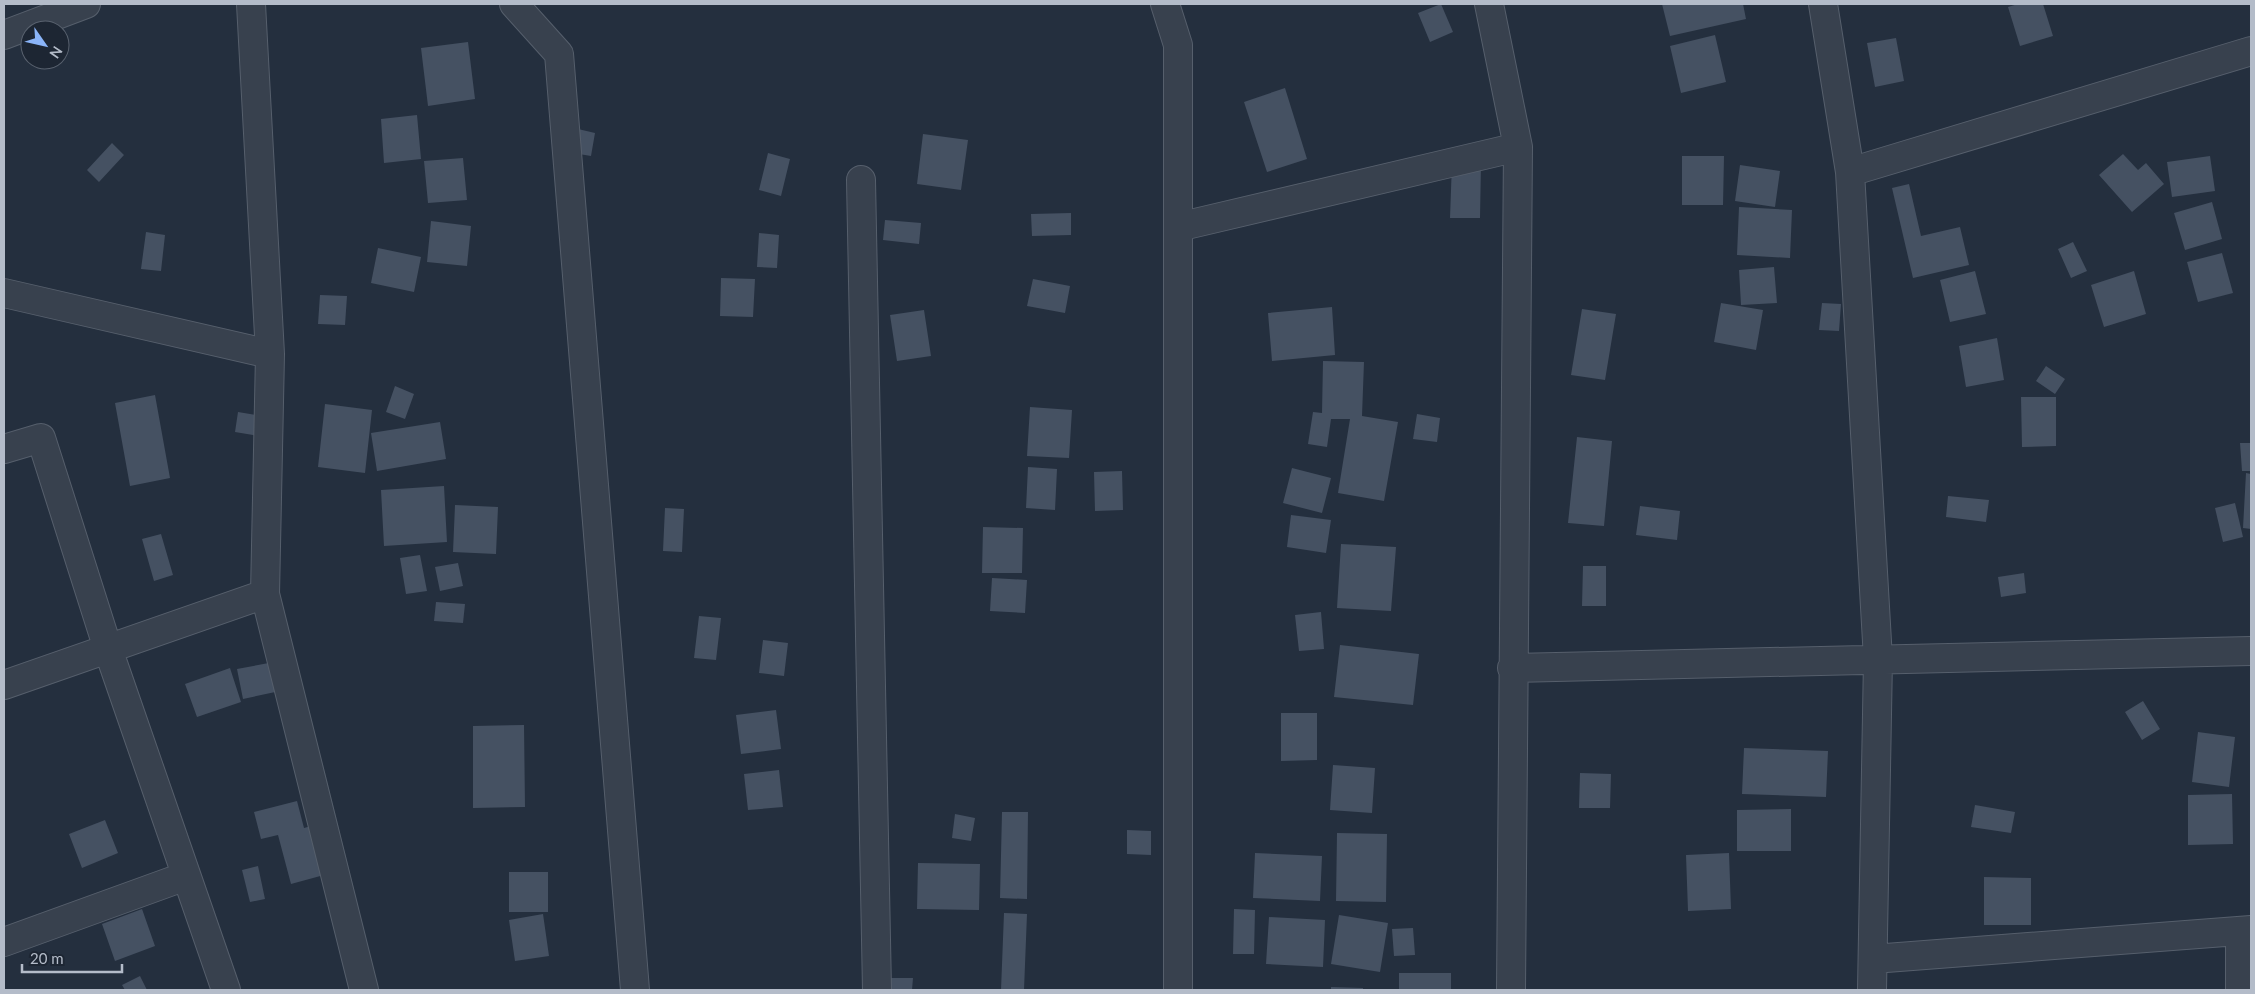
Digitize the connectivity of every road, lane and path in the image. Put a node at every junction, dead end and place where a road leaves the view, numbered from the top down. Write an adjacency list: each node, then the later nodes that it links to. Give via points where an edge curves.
1 (86, 4): 7 (street)
2 (251, 4): 14 (street)
3 (514, 4): 28 (street, via 559,54)
4 (1165, 4): 12 (street, via 1178,45)
5 (1489, 4): 9 (street)
6 (1823, 4): 10 (street)
7 (4, 35)
8 (2251, 51): 10 (street)
9 (1518, 147): 12 (street); 20 (street)
10 (1850, 172): 19 (street)
11 (861, 180): 29 (street)
12 (1178, 227): 30 (street)
13 (4, 293): 14 (street)
14 (270, 354): 16 (street)
15 (4, 449): 17 (street, via 41,438)
16 (265, 594): 17 (street); 27 (street)
17 (108, 649): 21 (street); 22 (street)
18 (2251, 651): 19 (street)
19 (1878, 660): 20 (street); 25 (street)
20 (1512, 668): 31 (street)
21 (4, 685)
22 (186, 876): 24 (street); 26 (street)
23 (2246, 930): 25 (street); 33 (street)
24 (4, 942)
25 (1873, 959): 32 (street)
26 (226, 990)
27 (364, 990)
28 (635, 990)
29 (877, 990)
30 (1178, 990)
31 (1511, 990)
32 (1872, 990)
33 (2240, 990)

